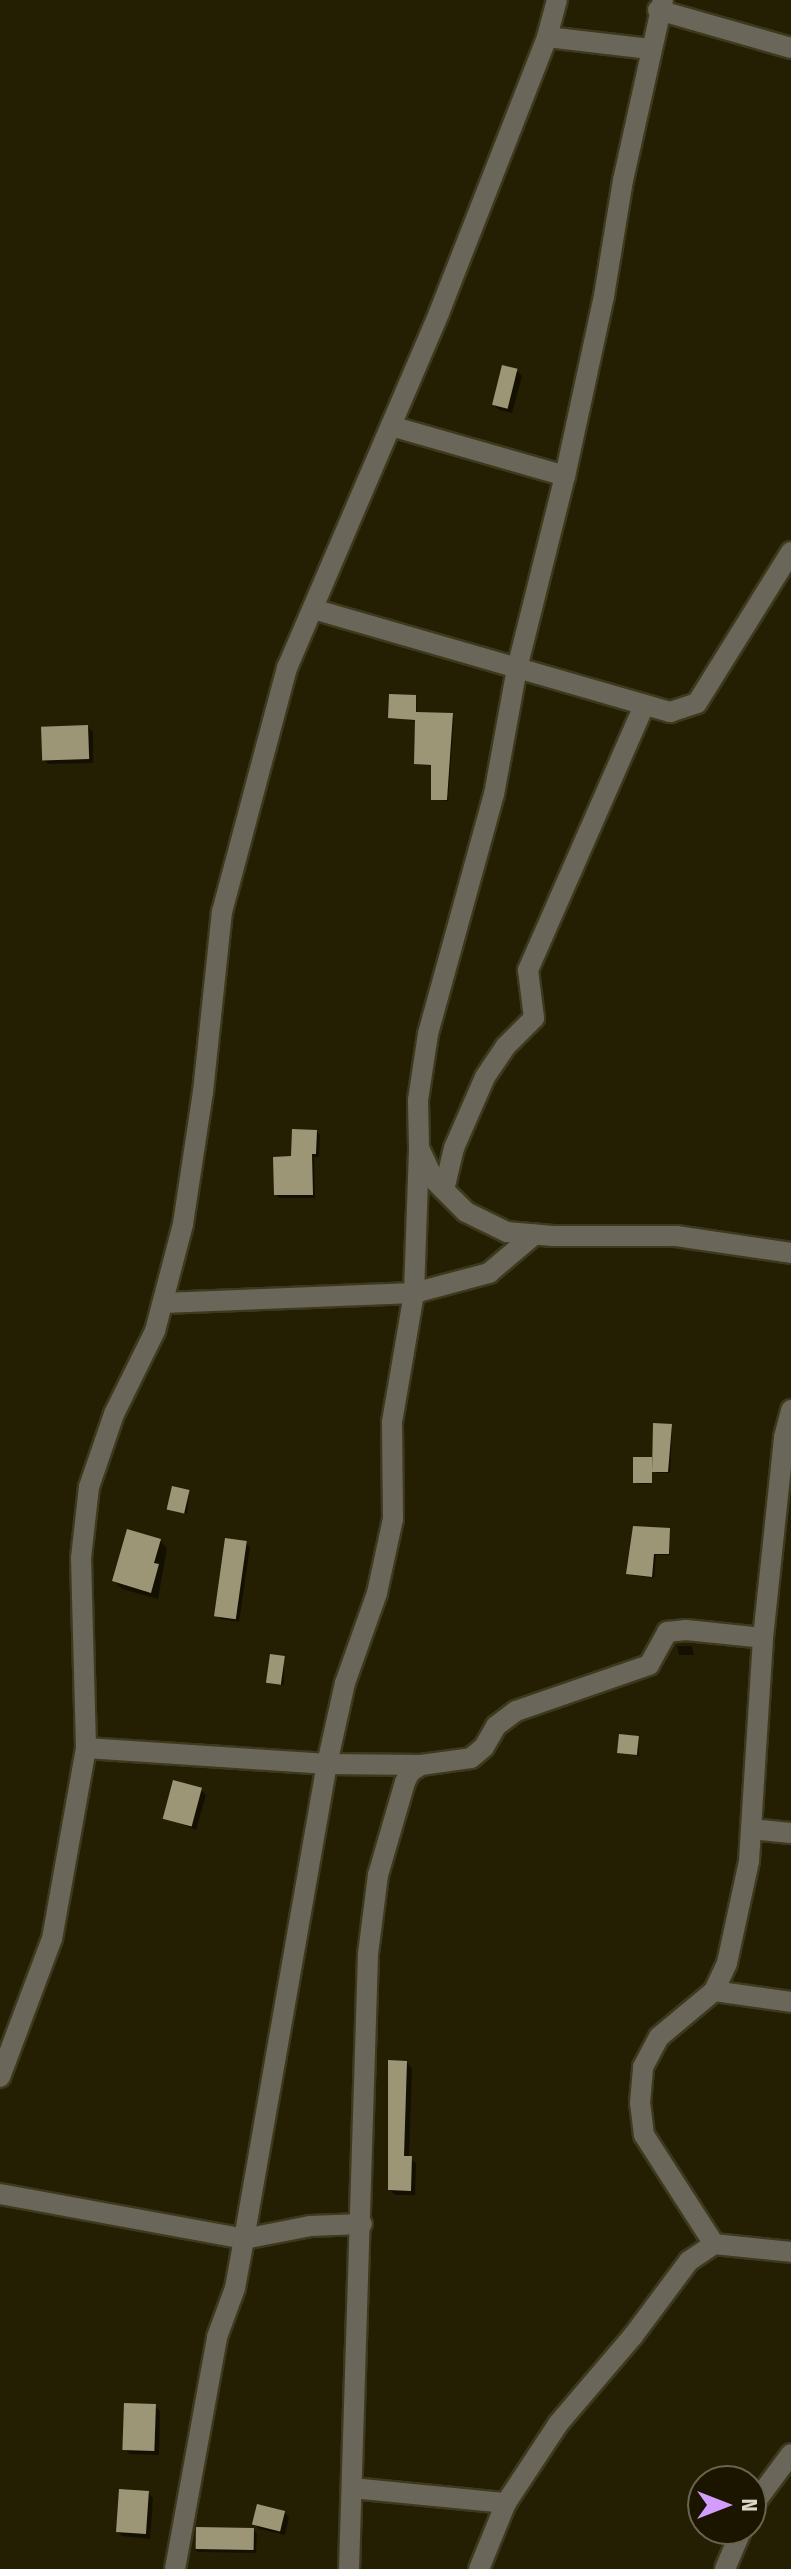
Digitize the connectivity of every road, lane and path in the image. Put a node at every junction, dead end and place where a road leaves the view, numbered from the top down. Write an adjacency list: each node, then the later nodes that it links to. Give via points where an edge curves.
1 (557, 0): 3 (street)
2 (660, 5): 4 (street); 5 (street)
3 (547, 37): 5 (street); 6 (street)
4 (791, 48)
5 (650, 49): 7 (street)
6 (391, 426): 7 (street); 9 (street)
7 (565, 476): 10 (street)
8 (788, 563): 11 (street, via 697,703 670,712)
9 (313, 609): 10 (street); 17 (street, via 287,668 222,912 203,1092 183,1224)
10 (517, 668): 11 (street); 12 (street, via 494,794 428,1034 418,1100)
11 (644, 706): 13 (street, via 528,970 534,1018 485,1077 454,1148)
12 (419, 1148): 13 (street); 16 (street)
13 (444, 1190): 14 (street, via 466,1212 507,1232)
14 (534, 1235): 15 (street, via 676,1236); 16 (street, via 489,1273)
15 (791, 1253)
16 (414, 1293): 17 (street); 21 (street, via 392,1422 393,1519)
17 (163, 1303): 20 (street, via 114,1414 89,1487 81,1558)
18 (791, 1410): 19 (street)
19 (763, 1638): 22 (street, via 667,1632 649,1665 516,1711 496,1726 471,1758); 23 (street)
20 (86, 1748): 21 (street); 27 (street, via 52,1939)
21 (327, 1764): 22 (street); 30 (street)
22 (421, 1765): 29 (street, via 405,1782 378,1875 368,1954)
23 (751, 1829): 24 (street); 25 (street, via 727,1963)
24 (791, 1833)
25 (714, 1991): 26 (street); 31 (street, via 659,2037 643,2067 640,2103 644,2135)
26 (791, 2002)
27 (0, 2077)
28 (0, 2194): 30 (street)
29 (362, 2224): 30 (street, via 310,2226); 35 (street)
30 (244, 2239): 39 (street, via 235,2288 217,2337)
31 (714, 2244): 32 (street); 36 (street, via 689,2261 558,2424)
32 (791, 2252)
33 (791, 2454): 34 (street)
34 (767, 2486)
35 (352, 2488): 36 (street); 38 (street)
36 (506, 2503): 40 (street)
37 (735, 2545): 41 (street)
38 (347, 2568)
39 (175, 2569)
40 (479, 2569)
41 (725, 2569)

